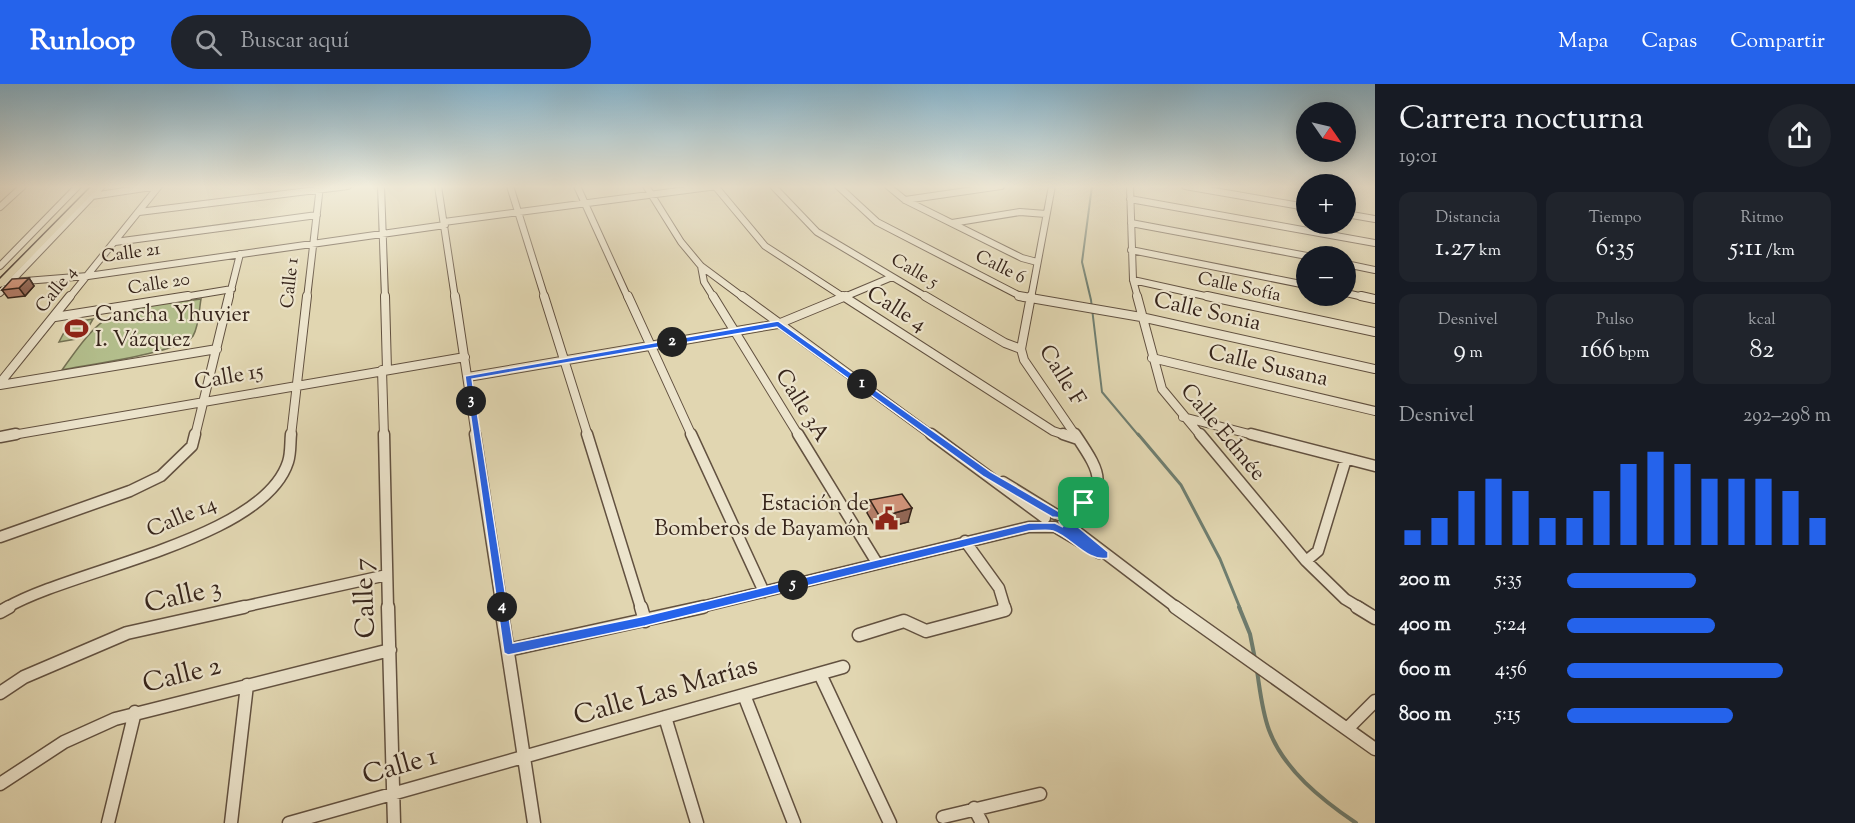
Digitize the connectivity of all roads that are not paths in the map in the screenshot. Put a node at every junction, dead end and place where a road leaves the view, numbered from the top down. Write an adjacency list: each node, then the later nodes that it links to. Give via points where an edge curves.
1 (44, 220): 31 (street)
2 (56, 220): 38 (main road)
3 (65, 220): 38 (main road)
4 (132, 220): 24 (street, Calle 4)
5 (276, 220): 24 (street)
6 (316, 220): 26 (street, Calle 1)
7 (382, 220): 23 (street, Calle 7)
8 (443, 220): 22 (street)
9 (466, 220): 22 (street, Calle 21)
10 (521, 220): 56 (street)
11 (593, 220): 51 (street)
12 (668, 220): 32 (street)
13 (744, 220): 43 (street, Calle 4, via 765,246)
14 (806, 220): 36 (street, Calle 5, via 817,232)
15 (875, 220): 44 (street, Calle 6)
16 (947, 220): 20 (street)
17 (968, 220): 20 (street)
18 (1045, 220): 30 (street, Calle F)
19 (1250, 220): 25 (street)
20 (952, 223): 30 (street)
21 (1131, 223): 27 (street, Calle Edmée); 29 (street)
22 (444, 224): 23 (street, Calle 21); 54 (street)
23 (382, 234): 26 (street, Calle 21); 58 (street, Calle 7)
24 (115, 242): 35 (street, Calle 4)
25 (1375, 243)
26 (314, 244): 28 (street, Calle 21); 61 (street, Calle 1)
27 (1131, 250): 37 (street, Calle Edmée); 39 (street)
28 (240, 254): 35 (street, Calle 21); 40 (street)
29 (1296, 254)
30 (1037, 262): 44 (street, Calle F)
31 (0, 266)
32 (701, 266): 48 (street); 49 (street, Calle 3A, via 704,282)
33 (1356, 266): 34 (street)
34 (1375, 270)
35 (88, 276): 38 (street, Calle 21); 46 (street, Calle 4)
36 (892, 277): 43 (street); 53 (street, Calle 5)
37 (1133, 280): 47 (street, Calle Edmée); 50 (street, Calle Sofía)
38 (2, 281): 41 (street)
39 (1296, 283)
40 (232, 289): 46 (street, Calle 20); 52 (street)
41 (0, 293)
42 (1356, 295): 45 (street)
43 (843, 297): 48 (street); 66 (street, Calle 4, via 1053,431)
44 (1029, 299): 47 (street, Calle Sonia); 53 (street, Calle F)
45 (1375, 299)
46 (55, 316): 60 (street, Calle 4)
47 (1141, 317): 55 (street, Calle Edmée); 57 (street, Calle Sonia)
48 (778, 324): 49 (street); 69 (street)
49 (734, 331): 51 (street); 73 (street, Calle 3A)
50 (1375, 332)
51 (651, 346): 56 (street); 75 (street)
52 (217, 349): 60 (street); 62 (street)
53 (1021, 349): 66 (street, Calle F, via 1024,360)
54 (465, 357): 58 (street, Calle 15); 59 (street)
55 (1152, 358): 63 (street, Calle Susana); 64 (street, Calle Edmée, via 1162,389)
56 (564, 361): 59 (street); 78 (street)
57 (1375, 369)
58 (385, 370): 61 (street, Calle 15); 74 (street, Calle 7)
59 (468, 377): 81 (street)
60 (0, 384)
61 (298, 384): 62 (street, Calle 15); 76 (street, Calle 14, via 288,462 274,485 243,512 210,531)
62 (204, 401): 65 (street, Calle 15); 70 (street, via 192,446 161,476)
63 (1375, 411)
64 (1183, 417): 67 (street); 72 (street, Calle Edmée)
65 (0, 437)
66 (1078, 439): 69 (street, Calle F, via 1097,468 1100,481 1096,493 1083,508)
67 (1346, 459): 68 (street); 72 (street, via 1318,551)
68 (1375, 466)
69 (1056, 519): 71 (street); 90 (street, via 1086,548 1104,555)
70 (0, 537)
71 (964, 541): 73 (street); 79 (street, via 999,588 1005,610 926,631 904,621)
72 (1306, 561): 77 (street, Calle Edmée, via 1345,599)
73 (877, 563): 75 (street)
74 (387, 575): 80 (street, Calle 7); 85 (street, Calle 3, via 127,633 24,677)
75 (764, 592): 78 (street)
76 (0, 612)
77 (1375, 618)
78 (645, 621): 81 (street)
79 (859, 635)
80 (390, 650): 84 (street, Calle 2); 94 (street, Calle 7)
81 (508, 650): 92 (street)
82 (843, 668): 83 (street, Calle Las Marías)
83 (820, 674): 86 (street, Calle Las Marías); 105 (street)
84 (247, 685): 88 (street, Calle 2); 99 (street)
85 (0, 693)
86 (744, 695): 89 (street, Calle Las Marías); 104 (street)
87 (1375, 701): 90 (street)
88 (135, 712): 93 (street, Calle 2, via 51,747); 98 (street)
89 (665, 717): 92 (street, Calle Las Marías); 103 (street)
90 (1347, 729): 91 (street)
91 (1375, 749)
92 (525, 757): 94 (street, Calle 1); 102 (street)
93 (0, 784)
94 (394, 794): 100 (street, Calle 1); 101 (street, Calle 7)
95 (1040, 794): 96 (street)
96 (974, 808): 97 (street); 106 (street)
97 (943, 817)
98 (108, 823)
99 (231, 823)
100 (289, 823)
101 (394, 823)
102 (534, 823)
103 (697, 823)
104 (794, 823)
105 (890, 823)
106 (982, 823)

